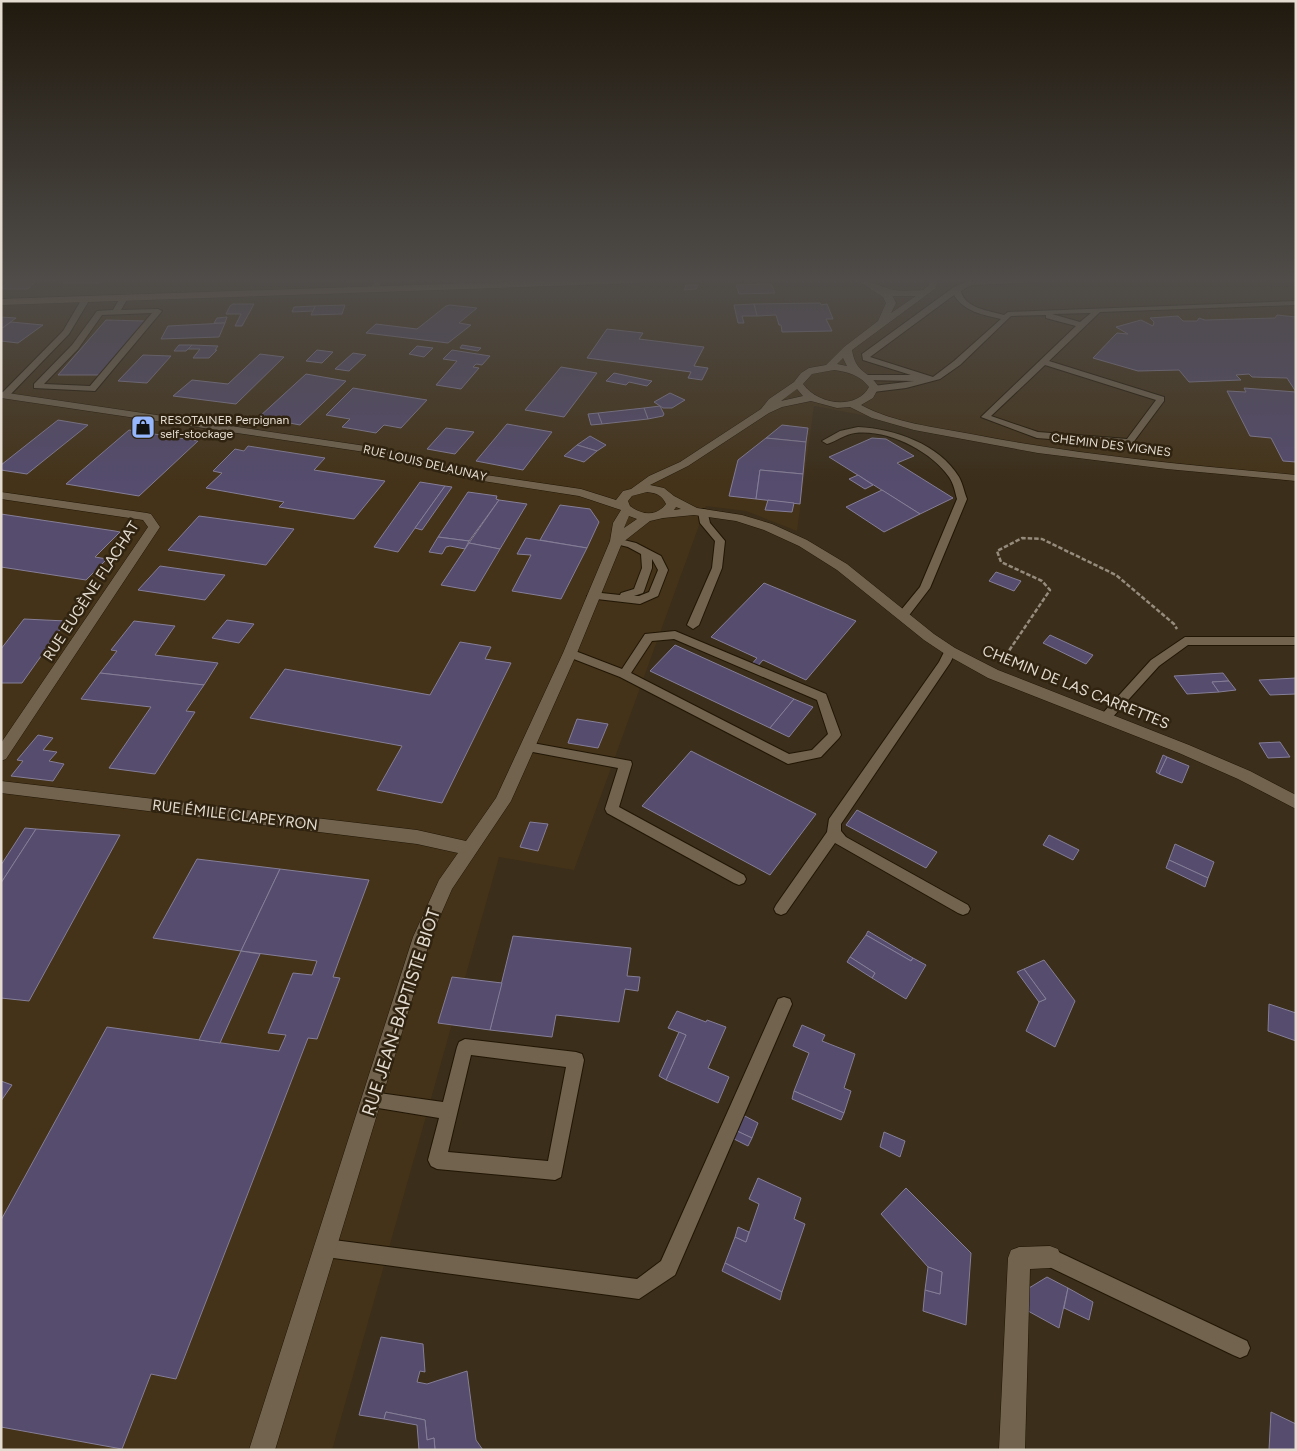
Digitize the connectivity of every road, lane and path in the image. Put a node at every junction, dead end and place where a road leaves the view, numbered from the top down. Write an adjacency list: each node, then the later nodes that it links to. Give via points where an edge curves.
1 (51, 348): 17 (lane)
2 (74, 348): 15 (lane, via 37,386)
3 (127, 348): 15 (lane, via 92,389)
4 (875, 348): 11 (lane, via 866,354 866,358)
5 (975, 348): 13 (lane)
6 (1058, 348): 8 (lane)
7 (847, 349): 9 (street); 10 (street, via 849,362)
8 (1043, 362): 8 (lane, via 985,417 1037,435 1129,442 1161,399)
9 (829, 368): 10 (street); 14 (street, via 808,371)
10 (856, 372): 12 (street)
11 (924, 377): 12 (lane); 13 (lane)
12 (867, 378): 16 (street, via 870,380)
13 (937, 378): 16 (lane)
14 (798, 384): 19 (street); 21 (street, via 773,401)
15 (44, 386): 18 (lane)
16 (870, 394): 20 (street); 22 (street, CHEMIN DES VIGNES, via 874,407)
17 (3, 395): 18 (street, RUE LOUIS DELAUNAY)
18 (26, 398): 27 (street, RUE LOUIS DELAUNAY, via 386,452 464,474)
19 (810, 398): 20 (street); 21 (street, via 779,404)
20 (852, 404): 22 (street, CHEMIN DES VIGNES, via 896,423)
21 (765, 411): 24 (street)
22 (925, 428): 25 (street, CHEMIN DES VIGNES, via 1025,449)
23 (828, 441): 37 (lane, via 843,432 856,430 897,436 931,453 954,477 962,499 925,588)
24 (684, 464): 26 (street); 29 (street, via 669,482)
25 (1296, 478)
26 (633, 491): 27 (street, RUE LOUIS DELAUNAY); 29 (street, RUE LOUIS DELAUNAY, via 650,488); 30 (street, RUE JEAN-BAPTISTE BIOT, via 622,500)
27 (581, 493): 30 (street, RUE LOUIS DELAUNAY)
28 (1, 495): 47 (street, RUE EUGÈNE FLACHAT, via 147,518 154,527)
29 (669, 497): 31 (street, CHEMIN DE LAS CARRETTES); 32 (street, via 670,508)
30 (624, 508): 32 (street, RUE LOUIS DELAUNAY, via 635,515); 33 (street, RUE JEAN-BAPTISTE BIOT)
31 (698, 512): 32 (street, CHEMIN DE LAS CARRETTES); 37 (street, CHEMIN DE LAS CARRETTES, via 738,518 803,543 842,567); 38 (lane, via 720,541 716,568)
32 (654, 516): 33 (street, RUE JEAN-BAPTISTE BIOT)
33 (616, 541): 34 (lane); 35 (street, RUE JEAN-BAPTISTE BIOT)
34 (646, 553): 36 (lane, via 646,568 639,591); 36 (lane, via 657,558 663,570 654,594 640,600)
35 (592, 596): 36 (lane); 42 (street, RUE JEAN-BAPTISTE BIOT)
36 (615, 598)
37 (903, 615): 41 (street, CHEMIN DE LAS CARRETTES)
38 (694, 625)
39 (1185, 641): 40 (lane); 44 (path, via 1174,624 1116,576 1042,539 1022,538 997,551 1001,562 1042,581 1050,590); 45 (lane, via 1155,662)
40 (1296, 641)
41 (950, 651): 44 (street, CHEMIN DE LAS CARRETTES); 50 (lane, via 834,823)
42 (570, 653): 43 (lane); 46 (street, RUE JEAN-BAPTISTE BIOT)
43 (624, 674): 43 (lane, via 788,759 816,754 835,735 822,697 675,636 649,637)
44 (993, 674): 45 (street, CHEMIN DE LAS CARRETTES)
45 (1106, 717): 49 (street, CHEMIN DE LAS CARRETTES, via 1244,775)
46 (528, 747): 51 (street, RUE JEAN-BAPTISTE BIOT, via 503,801); 52 (lane, via 626,764 612,809)
47 (1, 755)
48 (1, 787): 51 (street, RUE ÉMILE CLAPEYRON, via 417,837)
49 (1296, 803)
50 (834, 833): 53 (lane, via 841,841); 54 (lane)
51 (468, 849): 56 (street, RUE JEAN-BAPTISTE BIOT, via 445,885 422,937)
52 (738, 879)
53 (963, 908)
54 (781, 909)
55 (784, 1004): 58 (lane, via 668,1268 639,1289)
56 (372, 1100): 57 (lane); 58 (street, RUE JEAN-BAPTISTE BIOT)
57 (450, 1111): 57 (lane, via 437,1160 555,1171 576,1060 466,1047)
58 (326, 1248): 61 (street, RUE JEAN-BAPTISTE BIOT)
59 (1050, 1257): 60 (lane); 62 (street, via 1018,1258)
60 (1240, 1348)
61 (262, 1450)
62 (1012, 1450)

